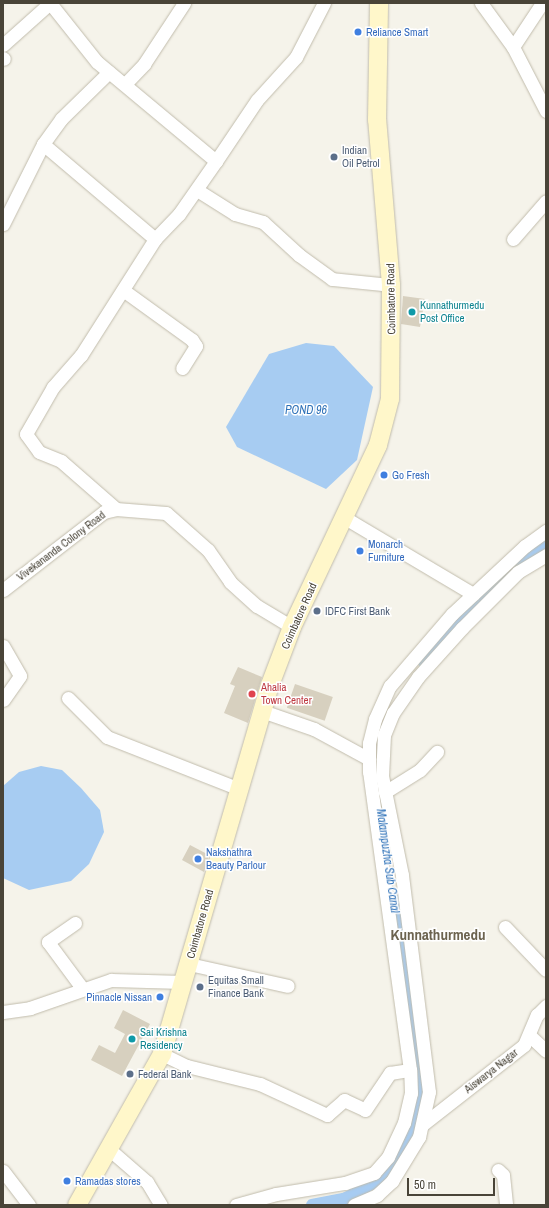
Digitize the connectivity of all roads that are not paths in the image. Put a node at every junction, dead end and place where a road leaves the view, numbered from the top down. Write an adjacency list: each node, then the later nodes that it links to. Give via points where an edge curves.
1 (184, 3): 10 (street, via 144,64)
2 (324, 3): 14 (street, via 296,56 257,100)
3 (379, 3): 20 (main road, Coimbatore Road, via 377,120)
4 (481, 3): 8 (street)
5 (542, 3): 8 (street)
6 (55, 5): 7 (street); 9 (street, via 97,62)
7 (3, 45)
8 (513, 48): 11 (street)
9 (109, 72): 10 (street); 13 (street, via 61,119)
10 (125, 84): 14 (street)
11 (542, 95): 12 (street)
12 (546, 111)
13 (43, 144): 17 (street); 18 (street)
14 (216, 161): 15 (street)
15 (197, 190): 18 (street); 20 (street, via 235,214 263,222 299,255 332,279)
16 (546, 201): 19 (street)
17 (3, 224)
18 (155, 239): 21 (street)
19 (513, 239)
20 (391, 285): 24 (main road, Coimbatore Road, via 390,400 378,445)
21 (123, 290): 22 (street, via 192,340 196,346); 23 (street, via 81,355 53,387 26,434 39,452 53,461 61,461)
22 (182, 368)
23 (116, 509): 27 (street, Vivekananda Colony Road, via 104,512); 29 (street, Vivekananda Colony Road, via 166,513 208,550 230,582 257,606)
24 (345, 518): 28 (street); 29 (main road, Coimbatore Road)
25 (546, 531): 28 (street)
26 (546, 555): 37 (street, via 518,572 488,601 418,677 393,713 381,754)
27 (3, 590)
28 (473, 594): 35 (street, via 390,686 374,719)
29 (292, 627): 33 (main road, Coimbatore Road)
30 (3, 646): 32 (street, via 20,676)
31 (68, 698): 36 (street, via 107,737)
32 (3, 700)
33 (262, 710): 35 (street, via 314,729); 36 (main road, Coimbatore Road)
34 (436, 752): 37 (street, via 420,770)
35 (369, 758): 37 (street)
36 (240, 789): 40 (main road, Coimbatore Road)
37 (382, 801): 50 (street); 51 (street, via 402,876 426,1064 429,1092)
38 (74, 923): 44 (street, via 48,942)
39 (505, 928): 41 (street)
40 (189, 964): 42 (main road, Coimbatore Road); 43 (street)
41 (546, 970)
42 (184, 982): 44 (street, via 111,980); 49 (main road, Coimbatore Road)
43 (288, 986)
44 (82, 988): 46 (street, via 30,1008)
45 (546, 1006): 47 (street, Aiswarya Nagar, via 537,1015)
46 (3, 1012)
47 (529, 1035): 48 (street); 51 (street, Aiswarya Nagar, via 524,1045)
48 (546, 1051)
49 (162, 1054): 50 (street, via 187,1066 260,1084 327,1114 344,1100 365,1110 390,1073); 52 (main road, Coimbatore Road)
50 (410, 1070): 58 (street, via 411,1093 404,1123 388,1156 374,1173 345,1183 276,1194)
51 (422, 1125): 59 (street, via 419,1137 392,1181 377,1195)
52 (110, 1150): 56 (main road, Coimbatore Road); 57 (street, via 147,1182)
53 (498, 1170): 60 (street, via 503,1175)
54 (3, 1171): 55 (street)
55 (29, 1205)
56 (77, 1205)
57 (161, 1205)
58 (236, 1205)
59 (354, 1205)
60 (506, 1205)

